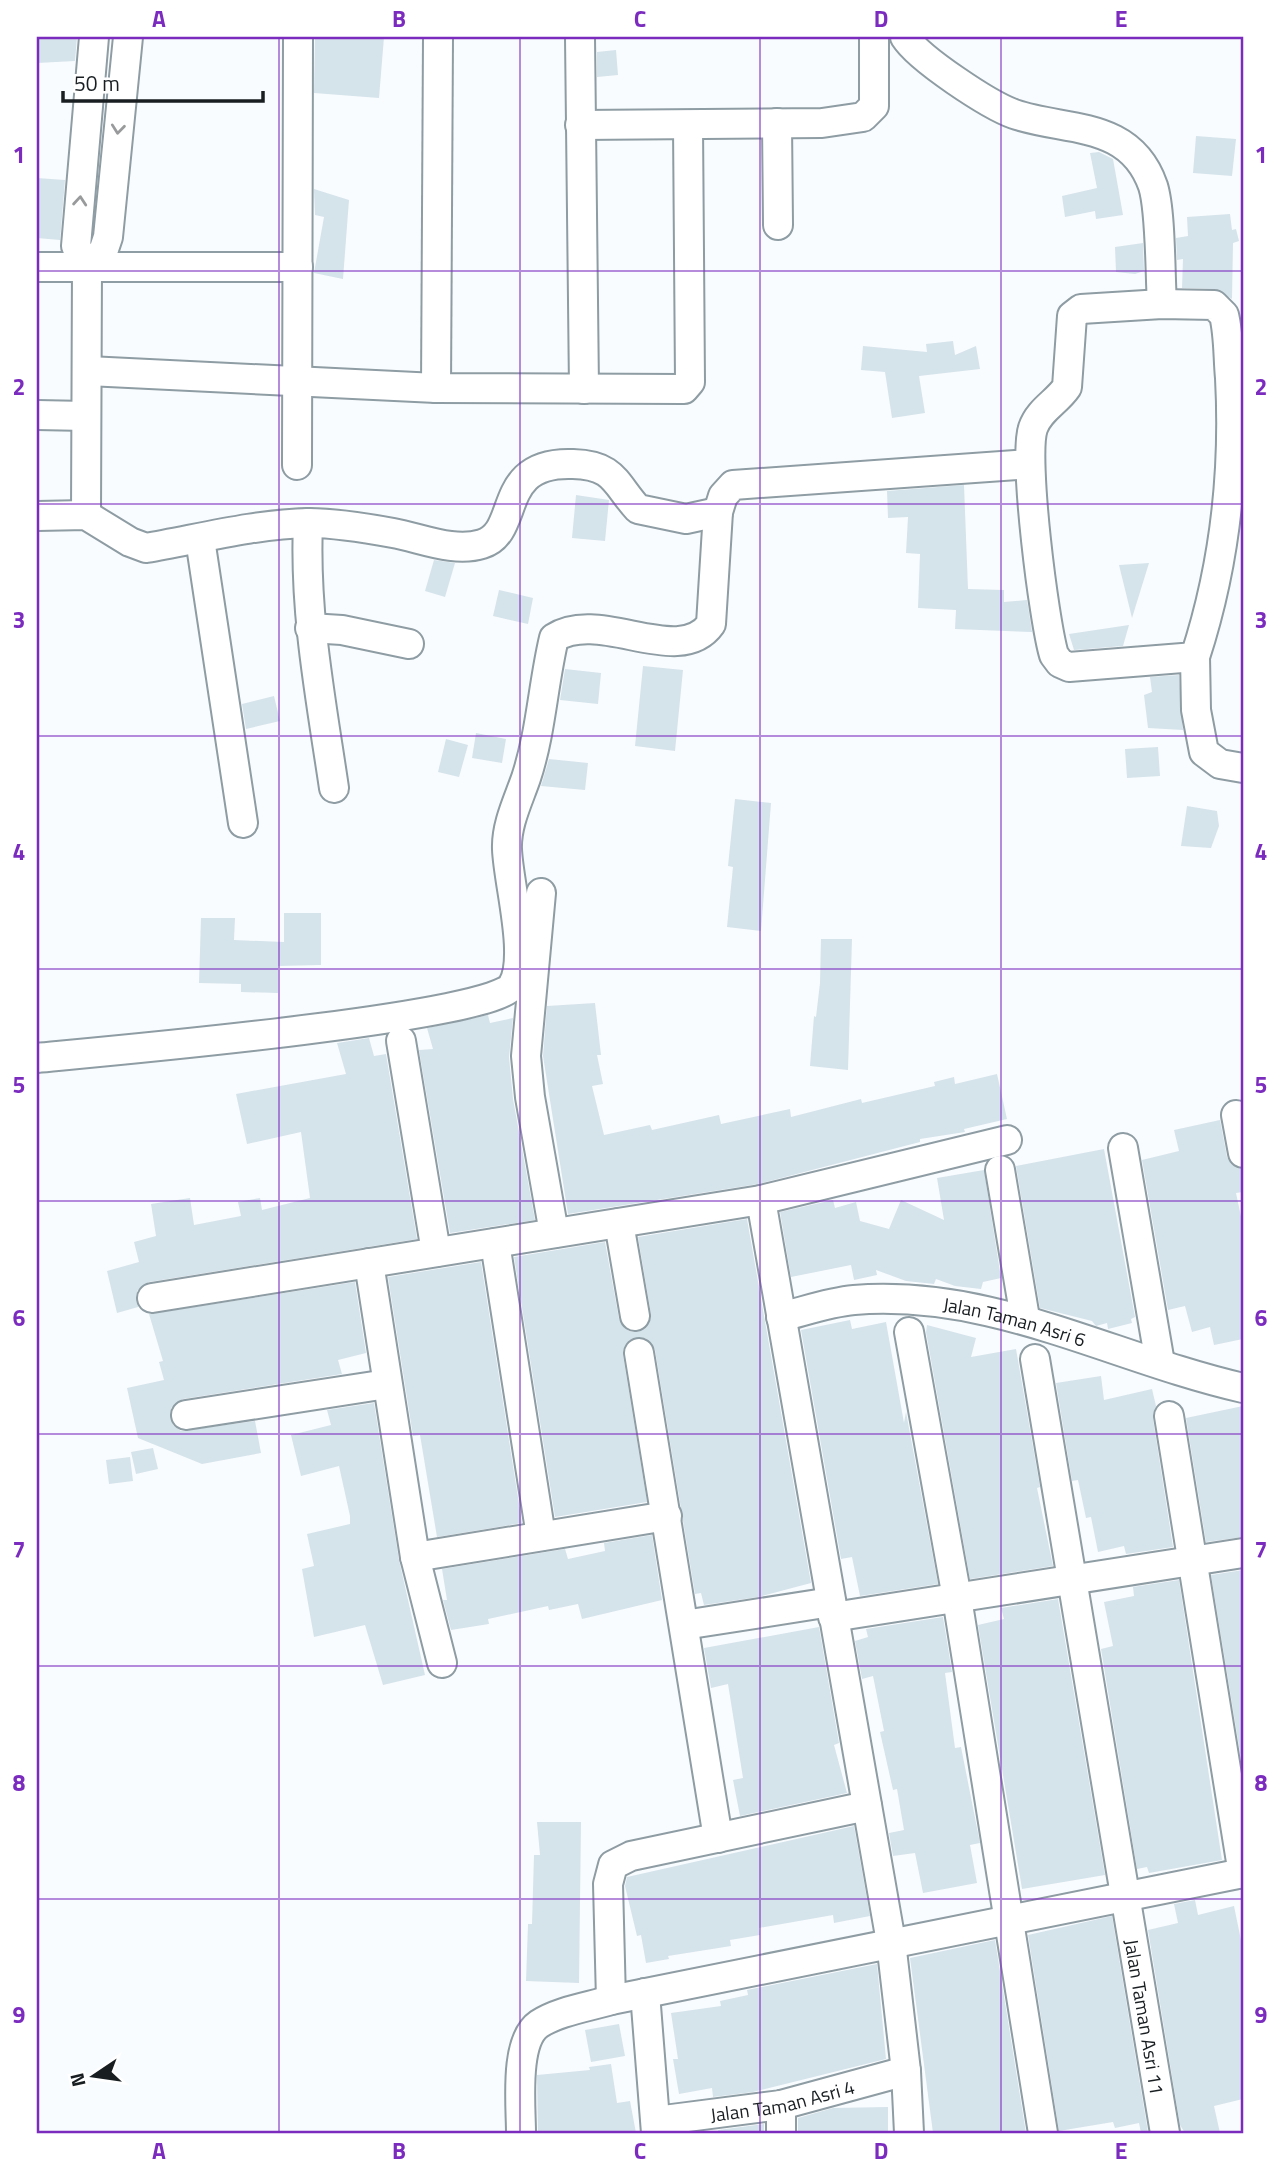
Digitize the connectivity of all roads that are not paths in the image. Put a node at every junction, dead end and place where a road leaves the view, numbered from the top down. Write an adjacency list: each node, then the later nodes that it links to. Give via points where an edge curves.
1 (94, 37): 13 (street, one-way to 1, via 76,246)
2 (128, 37): 13 (street, one-way to 13, via 108,237 103,252)
3 (298, 37): 14 (street)
4 (439, 37): 18 (street)
5 (580, 37): 9 (street)
6 (874, 37): 8 (street, via 875,93 870,112 840,121)
7 (905, 37): 15 (street, via 925,57 991,103 1041,122 1107,135 1137,159 1154,189)
8 (777, 123): 10 (street); 11 (street)
9 (580, 125): 10 (street); 19 (street)
10 (688, 125): 19 (street, via 690,382 678,390)
11 (778, 225)
12 (37, 267): 13 (street)
13 (87, 267): 14 (street); 16 (street)
14 (298, 267): 17 (street)
15 (1162, 304): 22 (street, via 1081,309 1072,316 1067,387 1038,416); 31 (street, via 1214,305 1225,319 1230,485)
16 (88, 371): 17 (street); 21 (street)
17 (297, 383): 18 (street); 23 (street)
18 (436, 388): 19 (street)
19 (584, 389)
20 (37, 415): 21 (street)
21 (86, 416): 26 (street)
22 (1030, 464): 24 (street, via 733,485); 31 (street, via 1056,659 1069,667)
23 (297, 465)
24 (718, 512): 27 (street, via 685,519 638,509 613,476 571,463 527,475 514,490 500,530 484,544 442,545 379,531); 37 (street, via 711,624 705,633 682,642 575,629 554,638 526,778 507,842 518,954 516,976 508,991 401,1017)
25 (37, 516): 26 (street)
26 (94, 520): 28 (street, via 146,548)
27 (308, 523): 28 (street); 29 (street)
28 (200, 539): 34 (street)
29 (310, 628): 30 (street); 33 (street)
30 (409, 644)
31 (1195, 657): 32 (street, via 1196,710 1204,752 1220,764)
32 (1243, 768)
33 (334, 788)
34 (243, 823)
35 (541, 893): 45 (street, via 526,1056)
36 (401, 1041): 47 (street)
37 (37, 1058)
38 (1236, 1115): 41 (street)
39 (1007, 1140): 43 (street)
40 (1123, 1148): 56 (street)
41 (1243, 1153)
42 (1000, 1170): 52 (street)
43 (761, 1200): 44 (street); 51 (street)
44 (619, 1223): 45 (street); 50 (street)
45 (554, 1233): 46 (street)
46 (495, 1242): 47 (street); 62 (street)
47 (436, 1252): 48 (street)
48 (369, 1263): 49 (street); 57 (street)
49 (152, 1298)
50 (635, 1315)
51 (781, 1317): 52 (street, Jalan Taman Asri 6, via 851,1300 911,1298); 68 (street)
52 (1025, 1318): 56 (street, Jalan Taman Asri 6)
53 (909, 1332): 67 (street)
54 (639, 1353): 61 (street)
55 (1035, 1359): 66 (street, Jalan Taman Asri 11)
56 (1160, 1363): 58 (street, Jalan Taman Asri 6)
57 (387, 1384): 59 (street); 64 (street)
58 (1243, 1388)
59 (186, 1415)
60 (1169, 1416): 65 (street)
61 (667, 1516): 62 (street); 69 (street)
62 (541, 1536): 64 (street)
63 (1243, 1553): 65 (street)
64 (415, 1557): 70 (street)
65 (1192, 1561): 66 (street); 71 (street)
66 (1072, 1580): 67 (street); 75 (street, Jalan Taman Asri 11)
67 (957, 1598): 68 (street); 76 (street)
68 (832, 1610): 69 (street); 72 (street)
69 (684, 1625): 73 (street)
70 (442, 1663)
71 (1233, 1747): 74 (street)
72 (867, 1806): 73 (street); 77 (street)
73 (718, 1838): 79 (street, via 631,1856 614,1865 608,1884)
74 (1243, 1873): 75 (street)
75 (1126, 1898): 76 (street); 87 (street, Jalan Taman Asri 11)
76 (1009, 1922): 77 (street); 86 (street)
77 (891, 1942): 78 (street); 80 (street)
78 (645, 1993): 79 (street); 82 (street)
79 (611, 2000): 83 (street, via 551,2018 536,2026 526,2039)
80 (906, 2071): 81 (street, Jalan Taman Asri 4); 85 (street)
81 (781, 2105): 82 (street, Jalan Taman Asri 4); 84 (street)
82 (656, 2127)
83 (521, 2133)
84 (781, 2133)
85 (909, 2133)
86 (1043, 2133)
87 (1165, 2133)

